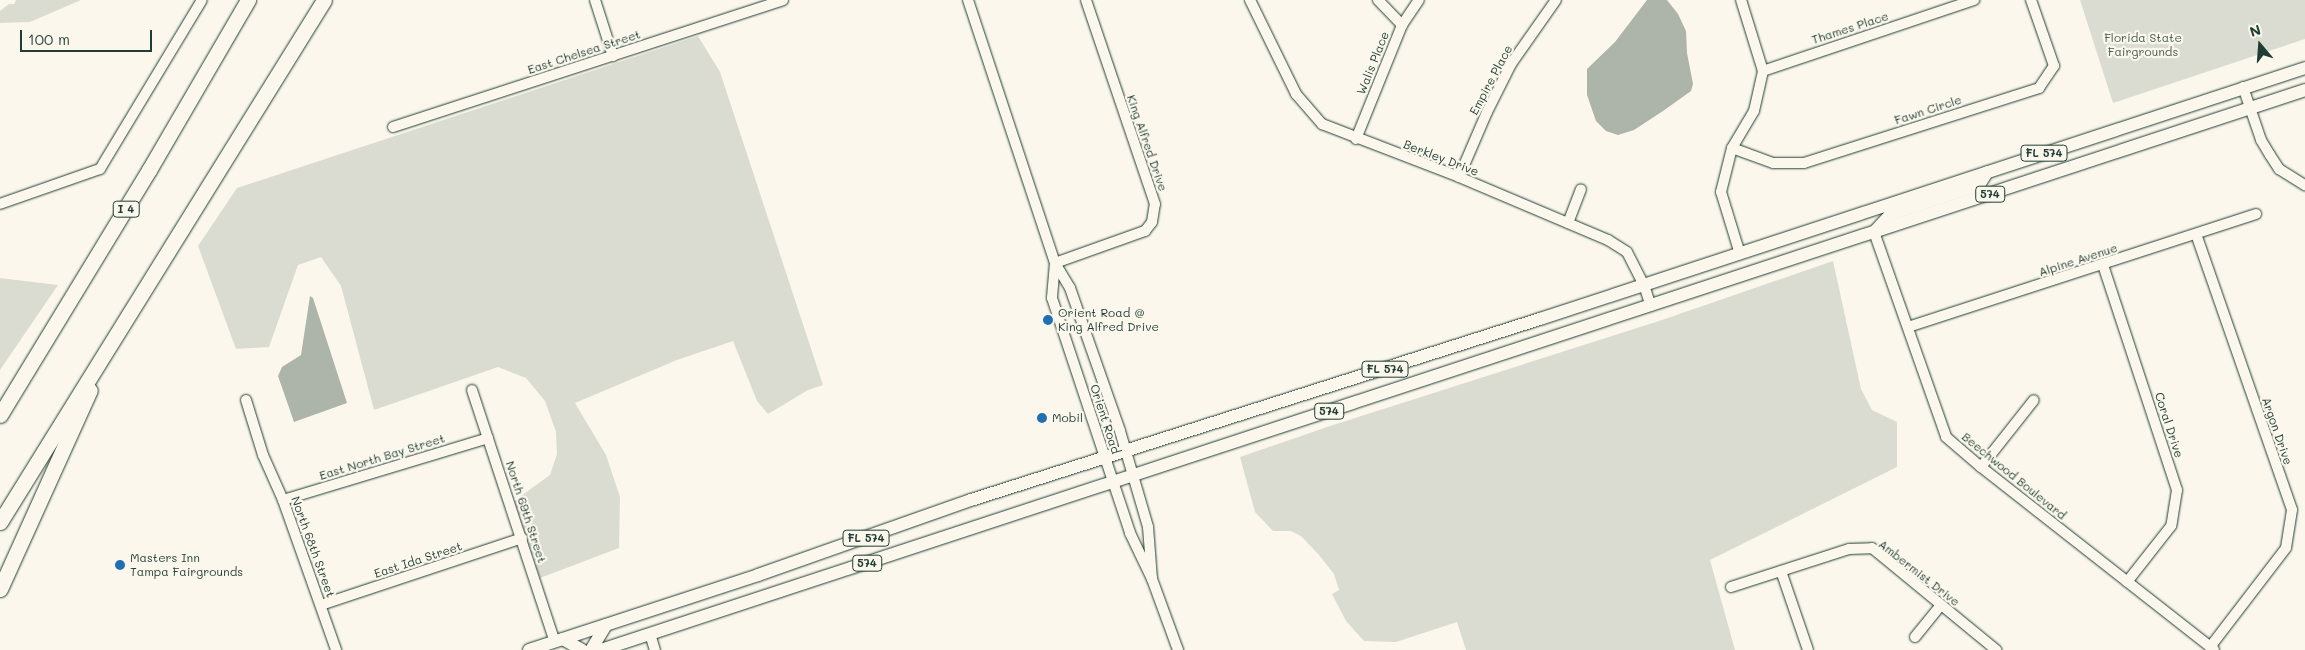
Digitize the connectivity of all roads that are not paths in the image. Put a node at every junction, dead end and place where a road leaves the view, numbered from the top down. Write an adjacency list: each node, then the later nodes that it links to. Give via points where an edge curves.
1 (202, 0): 29 (street, via 100,169)
2 (248, 0): 45 (highway, I 4)
3 (324, 0): 41 (highway)
4 (595, 0): 16 (street)
5 (782, 0): 16 (street, East Chelsea Street)
6 (968, 0): 36 (street, Orient Road)
7 (1086, 0): 36 (street, King Alfred Drive, via 1155,204 1152,222 1145,231)
8 (1250, 0): 23 (street, Berkley Drive, via 1296,94 1322,124)
9 (1378, 0): 15 (street)
10 (1419, 0): 15 (street, Walis Place)
11 (1556, 0): 26 (street, Empire Place, via 1511,64)
12 (1741, 0): 18 (street)
13 (1974, 0): 18 (street, Thames Place)
14 (2031, 0): 24 (street, Fawn Circle, via 2054,66 2039,88 1804,163 1773,163)
15 (1402, 25): 23 (street, Walis Place)
16 (613, 56): 22 (street, East Chelsea Street)
17 (2305, 68): 19 (main road, FL 574)
18 (1763, 71): 24 (street, via 1754,111)
19 (2243, 87): 21 (street); 25 (main road, FL 574)
20 (2305, 90): 21 (main road)
21 (2245, 109): 27 (street, via 2279,169); 33 (main road, 574)
22 (393, 127)
23 (1356, 139): 26 (street, Berkley Drive)
24 (1732, 148): 35 (street, via 1721,192)
25 (1987, 172): 31 (main road, FL 574); 33 (main road, via 1979,185 1891,214)
26 (1459, 177): 32 (street, Berkley Drive)
27 (2305, 185)
28 (1581, 189): 32 (street)
29 (0, 204)
30 (2256, 214): 34 (street, Alpine Avenue)
31 (1844, 220): 33 (main road, via 1861,224); 35 (main road, FL 574)
32 (1568, 223): 38 (street, Berkley Drive, via 1627,252)
33 (1874, 232): 39 (main road, 574); 40 (street, Beechwood Boulevard)
34 (2196, 234): 37 (street, Alpine Avenue); 66 (street, Argon Drive, via 2292,510 2286,548)
35 (1740, 254): 38 (main road, FL 574)
36 (1055, 263): 47 (street, Orient Road, via 1070,288); 48 (street, Orient Road, via 1052,298)
37 (2103, 265): 40 (street, Alpine Avenue); 57 (street, Coral Drive, via 2177,490 2171,526)
38 (1644, 286): 39 (street, Berkley Drive); 47 (main road, FL 574)
39 (1651, 306): 50 (main road, 574)
40 (1908, 327): 49 (street, Beechwood Boulevard, via 1946,437)
41 (117, 331): 53 (highway); 59 (highway)
42 (472, 390): 46 (street, North 69th Street)
43 (246, 400): 52 (street, North 68th Street, via 263,455)
44 (2034, 400): 49 (street)
45 (0, 415)
46 (488, 438): 52 (street, East North Bay Street); 54 (street, North 69th Street)
47 (1126, 451): 48 (main road, FL 574); 50 (street, Orient Road)
48 (1105, 458): 51 (street, Orient Road); 62 (main road, FL 574, via 971,500)
49 (1981, 467): 57 (street, Beechwood Boulevard)
50 (1133, 474): 51 (main road, 574); 56 (street, Orient Road, via 1148,527)
51 (1113, 481): 56 (street, Orient Road, via 1130,533); 63 (main road, 574)
52 (283, 500): 60 (street, North 68th Street)
53 (0, 522)
54 (522, 538): 60 (street, East Ida Street); 65 (street, North 69th Street)
55 (1781, 571): 58 (street, Ambermist Drive); 61 (street, Ambermist Drive, via 1849,549 1872,548); 74 (street)
56 (1152, 579): 73 (street, Orient Road)
57 (2127, 582): 66 (street, Beechwood Boulevard)
58 (1731, 587)
59 (0, 589)
60 (321, 605): 67 (street, North 68th Street)
61 (1941, 605): 64 (street); 75 (street, Ambermist Drive)
62 (606, 625): 65 (main road, FL 574); 70 (main road)
63 (650, 634): 71 (main road, 574); 72 (street)
64 (1915, 637)
65 (559, 640): 68 (main road, FL 574); 69 (main road)
66 (2212, 648)
67 (336, 650)
68 (529, 650)
69 (582, 650)
70 (591, 650)
71 (601, 650)
72 (655, 650)
73 (1178, 650)
74 (1808, 650)
75 (1996, 650)

